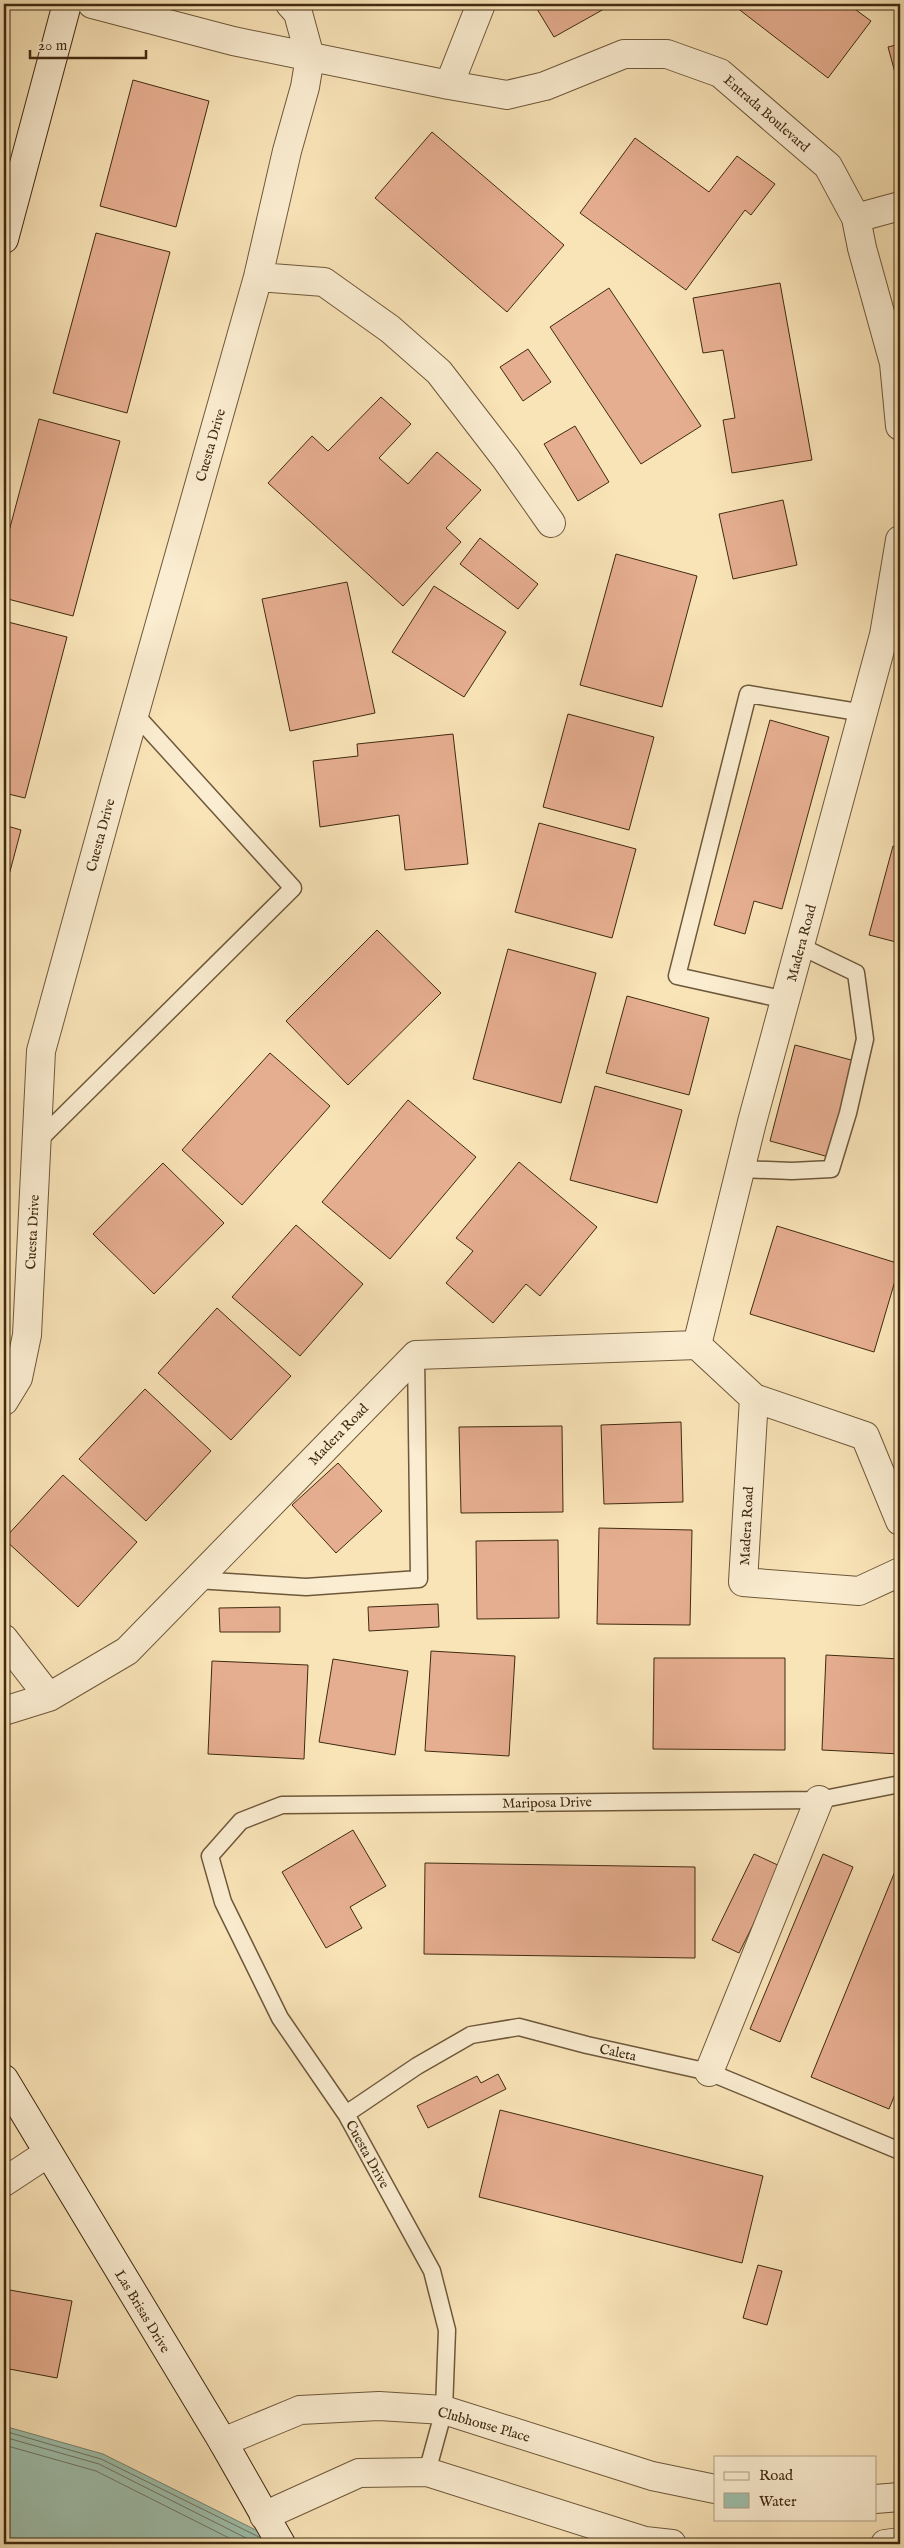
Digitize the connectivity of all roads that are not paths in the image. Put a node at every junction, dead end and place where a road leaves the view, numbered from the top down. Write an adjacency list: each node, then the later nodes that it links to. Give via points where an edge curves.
1 (68, 4): 9 (street)
2 (92, 4): 5 (street, Entrada Boulevard, via 233,41)
3 (290, 4): 5 (street, via 298,13)
4 (481, 4): 6 (street)
5 (310, 57): 6 (street, Entrada Boulevard); 10 (street, Cuesta Drive)
6 (449, 85): 8 (street, Entrada Boulevard, via 506,95 545,86 624,54 667,54 720,74 828,166)
7 (900, 206): 8 (street)
8 (856, 218): 11 (street, via 894,363)
9 (4, 239)
10 (258, 277): 12 (street, via 324,282 390,329 438,372); 15 (street, Cuesta Drive)
11 (900, 426)
12 (551, 523)
13 (900, 540): 14 (street, Madera Road)
14 (892, 637): 16 (street, Madera Road)
15 (134, 713): 19 (street, Cuesta Drive, via 42,1052); 19 (lane, via 294,888)
16 (864, 713): 17 (street, Madera Road); 18 (lane, via 748,694 677,976)
17 (800, 946): 18 (street, Madera Road); 20 (lane, via 856,973 865,1039 848,1113 831,1169 792,1172)
18 (786, 1000): 20 (street, Madera Road)
19 (37, 1142): 24 (street, Cuesta Drive, via 26,1335 18,1378)
20 (740, 1169): 21 (street, Madera Road)
21 (697, 1345): 22 (street); 23 (street)
22 (416, 1354): 27 (street, Madera Road); 27 (lane, via 419,1579 306,1587)
23 (754, 1398): 25 (street, via 865,1436); 26 (street, Madera Road, via 743,1582 859,1591)
24 (4, 1402)
25 (900, 1521)
26 (900, 1572)
27 (196, 1580): 29 (street, Madera Road, via 127,1651)
28 (4, 1639): 29 (street)
29 (49, 1697): 30 (street, Madera Road)
30 (4, 1711)
31 (900, 1784): 32 (lane, Mariposa Drive)
32 (819, 1800): 33 (lane, Mariposa Drive, via 282,1805 241,1822); 34 (street)
33 (210, 1856): 36 (lane, Cuesta Drive, via 223,1902 280,2018)
34 (709, 2072): 36 (lane, Caleta, via 520,2027 471,2035 417,2066); 37 (lane, Caleta)
35 (4, 2079): 38 (street, Las Brisas Drive)
36 (346, 2114): 40 (lane, Cuesta Drive, via 432,2271 447,2330)
37 (900, 2151)
38 (48, 2153): 39 (street); 41 (street, Las Brisas Drive)
39 (4, 2182)
40 (444, 2410): 41 (street, Clubhouse Place, via 379,2406 300,2410); 42 (lane, Cuesta Drive); 43 (street, Clubhouse Place, via 652,2476)
41 (223, 2442): 46 (street, Las Brisas Drive)
42 (427, 2472): 46 (street, via 360,2474); 49 (street, via 645,2541)
43 (714, 2489)
44 (900, 2497): 45 (street)
45 (876, 2499)
46 (264, 2516): 48 (street, Las Brisas Drive)
47 (900, 2542): 50 (street)
48 (281, 2544)
49 (672, 2544)
50 (885, 2544)

